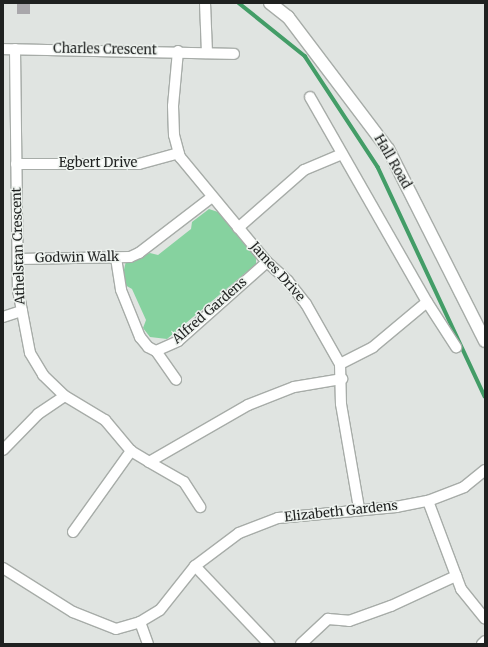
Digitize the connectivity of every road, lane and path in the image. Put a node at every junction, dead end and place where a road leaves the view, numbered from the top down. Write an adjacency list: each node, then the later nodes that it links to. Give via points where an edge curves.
1 (205, 3): 6 (street)
2 (270, 3): 20 (street, Hall Road, via 288,17 388,149)
3 (3, 48): 4 (street, Charles Crescent)
4 (14, 49): 5 (street, Charles Crescent); 11 (street, Athelstan Crescent)
5 (178, 51): 6 (street, Charles Crescent); 9 (street, James Drive, via 173,106 174,135)
6 (206, 53): 7 (street, Charles Crescent)
7 (234, 54)
8 (310, 97): 10 (street)
9 (179, 153): 11 (street, Egbert Drive, via 139,164); 12 (street, James Drive)
10 (342, 154): 13 (street, via 304,170); 17 (street)
11 (16, 164): 15 (street, Athelstan Crescent)
12 (212, 197): 13 (street, James Drive); 14 (street, Godwin Walk, via 139,253)
13 (238, 228): 16 (street, James Drive)
14 (116, 258): 15 (street, Godwin Walk); 22 (street, via 121,290 140,337 148,347)
15 (18, 259): 18 (street, Athelstan Crescent)
16 (267, 262): 22 (street, Alfred Gardens, via 178,341); 23 (street, James Drive, via 288,281 306,304)
17 (427, 302): 21 (street); 23 (street, via 373,347)
18 (22, 311): 19 (street); 26 (street, Athelstan Crescent, via 30,353 43,376)
19 (3, 316)
20 (485, 341)
21 (456, 347)
22 (156, 351): 25 (street)
23 (340, 364): 24 (street, James Drive)
24 (342, 379): 29 (street, via 294,387 248,405); 33 (street, James Drive, via 341,404)
25 (176, 380)
26 (65, 396): 27 (street, via 38,414); 28 (street, Athelstan Crescent, via 105,420)
27 (3, 450)
28 (131, 451): 29 (street, Athelstan Crescent); 34 (street)
29 (149, 462): 32 (street, Athelstan Crescent, via 184,482)
30 (485, 470): 31 (street, Elizabeth Gardens, via 464,487)
31 (428, 501): 33 (street, Elizabeth Gardens, via 396,507); 37 (street)
32 (200, 507)
33 (359, 508): 35 (street, Elizabeth Gardens, via 278,518 239,533)
34 (73, 532)
35 (195, 566): 39 (street, Elizabeth Gardens, via 160,610); 42 (street)
36 (3, 568): 39 (street, Elizabeth Gardens, via 92,621 116,628)
37 (456, 576): 38 (street, via 461,589); 43 (street, via 391,606 349,621 328,619)
38 (485, 619)
39 (140, 622): 41 (street)
40 (485, 641): 44 (street)
41 (148, 644)
42 (269, 644)
43 (301, 644)
44 (482, 644)

